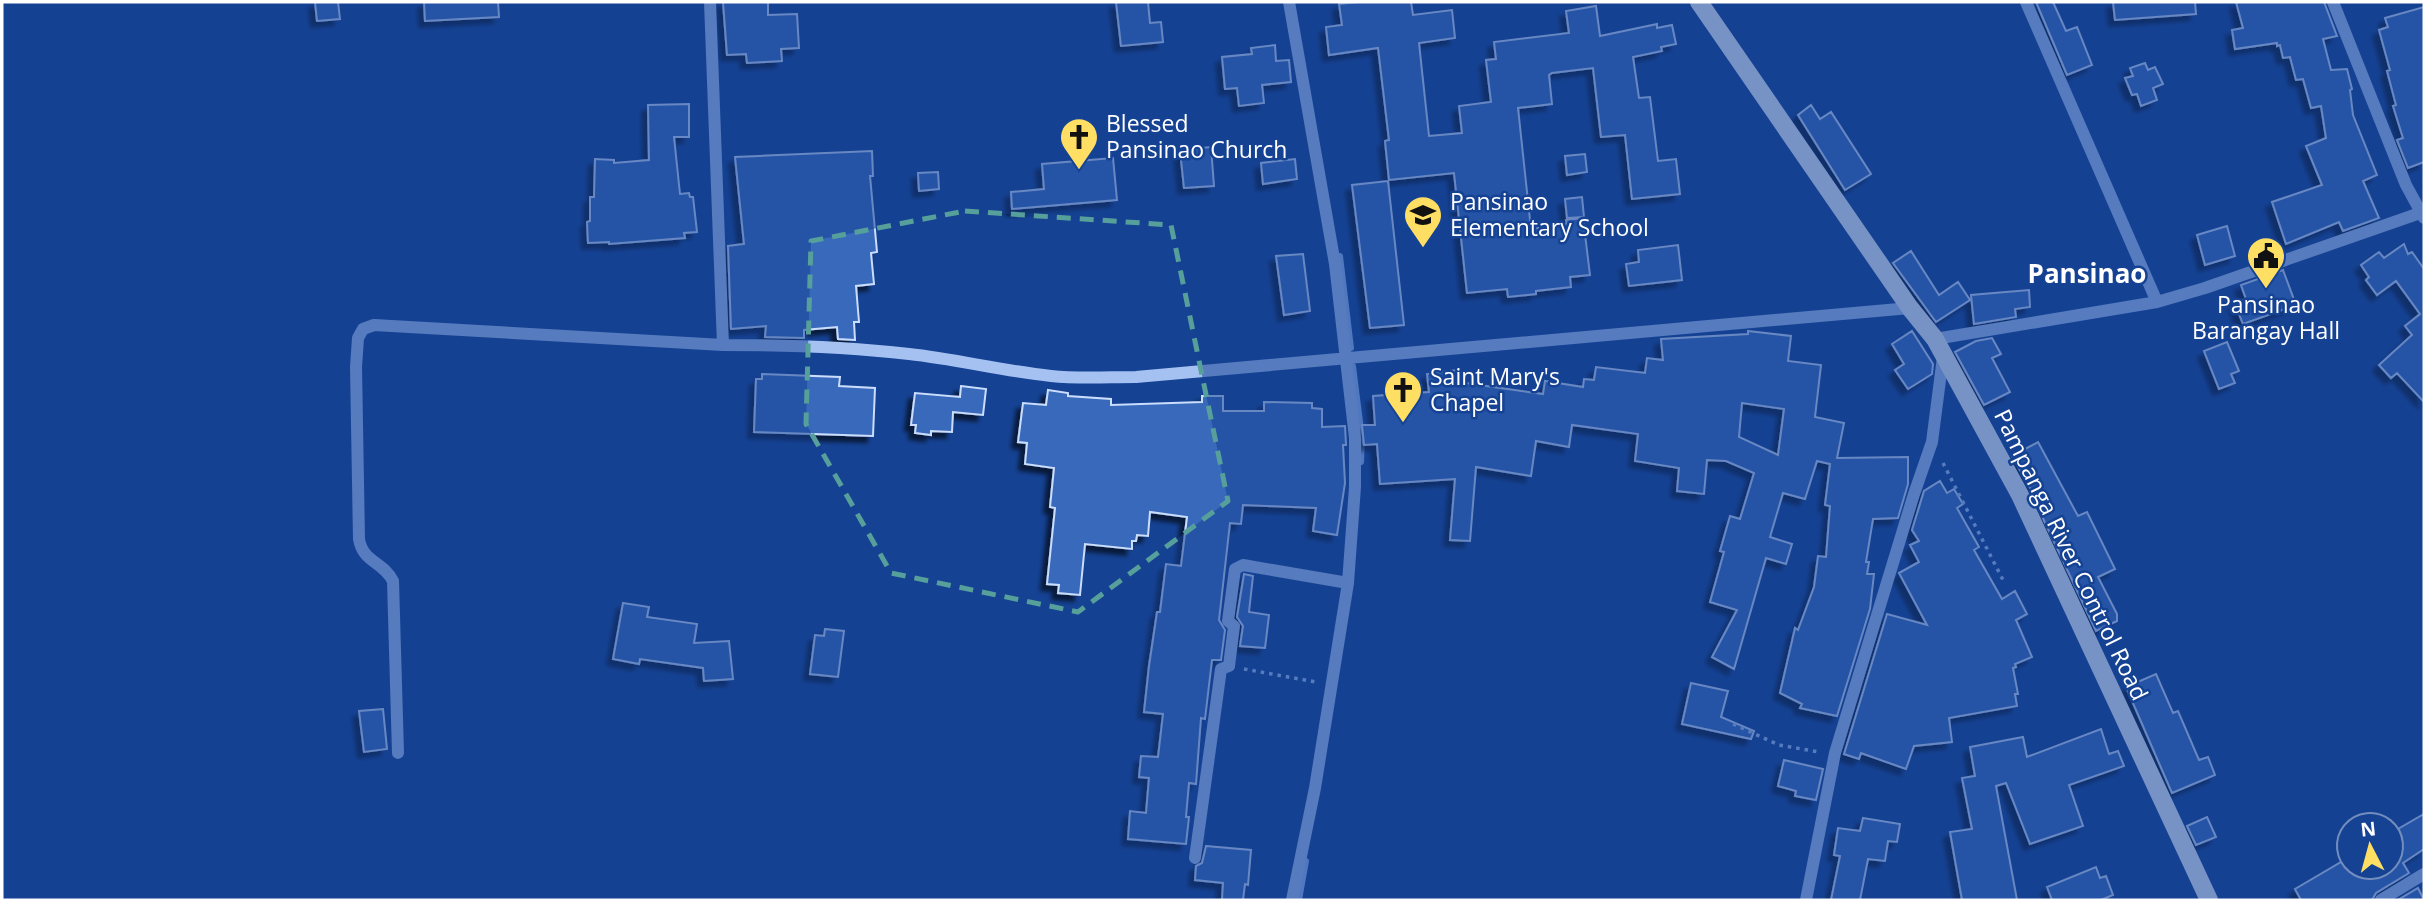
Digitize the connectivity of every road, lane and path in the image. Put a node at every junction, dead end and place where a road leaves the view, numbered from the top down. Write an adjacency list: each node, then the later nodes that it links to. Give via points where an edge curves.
1 (710, 2): 10 (street)
2 (1289, 2): 12 (street, via 1335,264)
3 (1699, 2): 8 (main road, Pampanga River Control Road)
4 (2026, 2): 7 (street)
5 (2333, 2): 6 (street)
6 (2422, 215): 7 (street)
7 (2157, 302): 9 (street)
8 (1910, 308): 9 (main road, Pampanga River Control Road); 12 (street)
9 (1934, 339): 11 (main road, Pampanga River Control Road)
10 (723, 345): 12 (street, via 868,350 1077,378); 19 (street, via 374,325 363,329 355,367 359,540 365,556 382,566 393,581)
11 (1943, 357): 13 (street); 25 (main road, Pampanga River Control Road, via 2020,495)
12 (1346, 358): 15 (street, via 1355,438)
13 (1932, 442): 14 (path); 20 (street)
14 (2004, 582)
15 (1348, 583): 16 (street, via 1238,566 1228,621 1234,626); 17 (street)
16 (1229, 666): 17 (path); 21 (street, via 1222,669)
17 (1332, 685): 23 (street)
18 (1733, 724): 20 (path, via 1779,745)
19 (398, 752)
20 (1835, 753): 24 (street)
21 (1195, 858)
22 (2424, 874): 26 (street)
23 (1292, 900)
24 (1806, 900)
25 (2209, 900)
26 (2381, 900)

